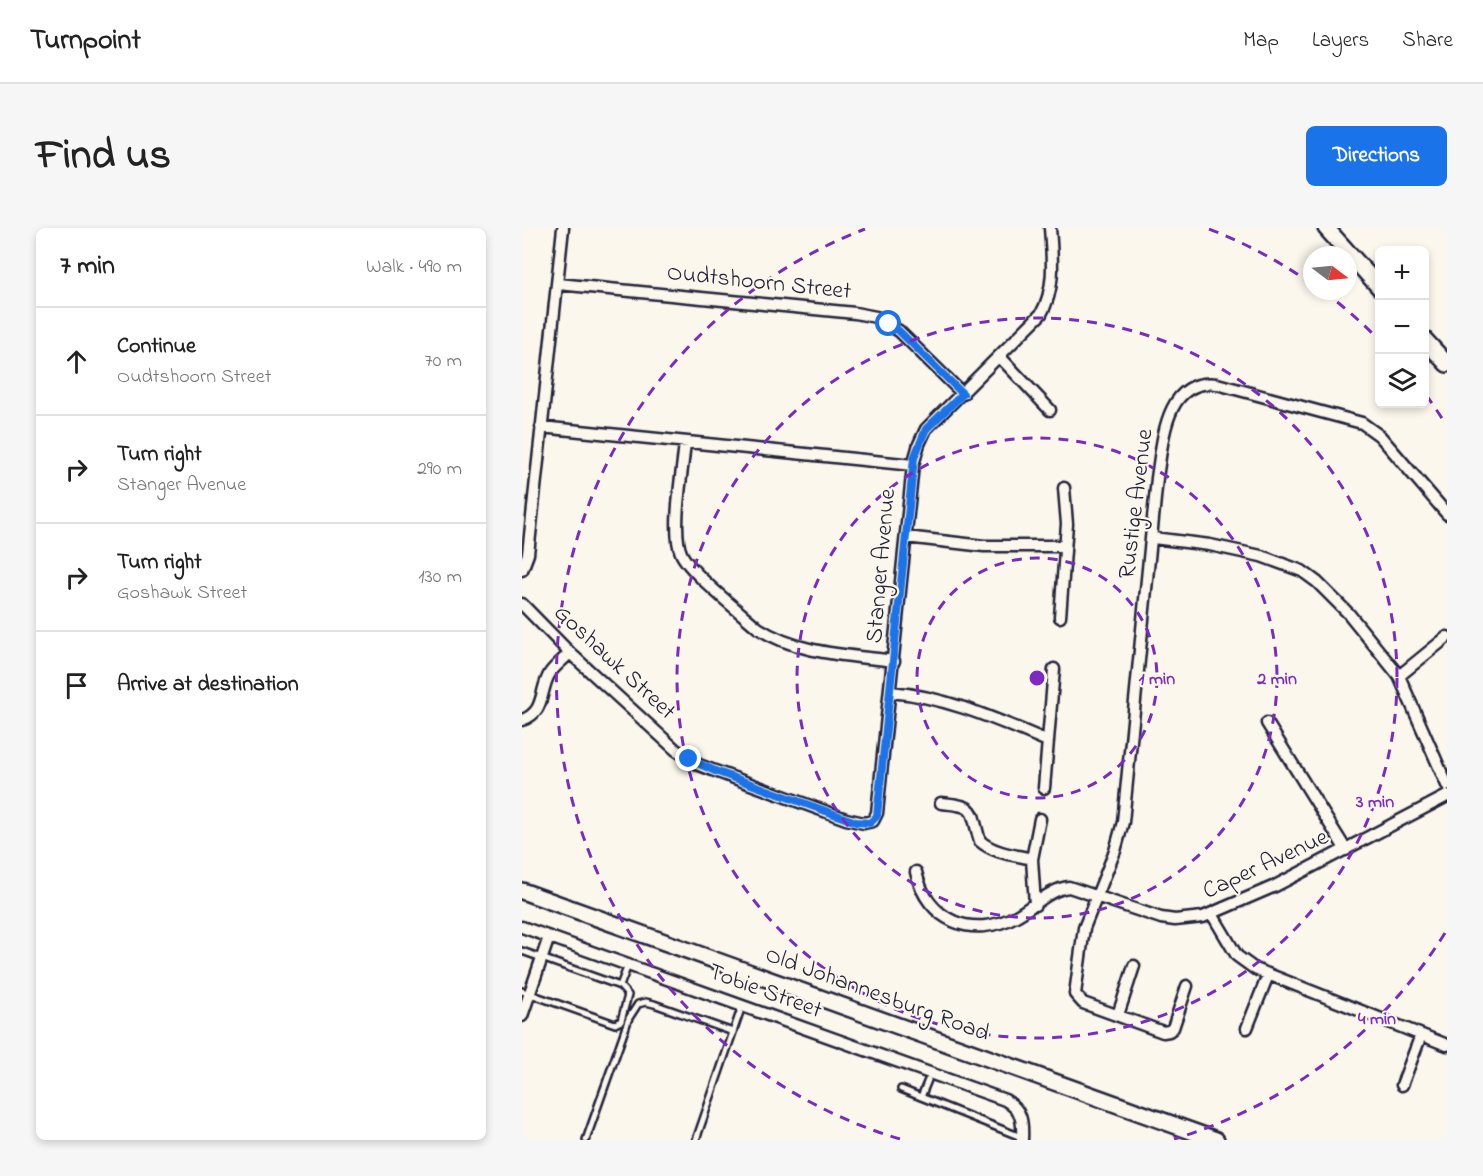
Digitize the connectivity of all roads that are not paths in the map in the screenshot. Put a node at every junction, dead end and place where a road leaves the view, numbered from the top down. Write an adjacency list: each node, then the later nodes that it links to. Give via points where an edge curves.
1 (563, 228): 5 (street)
2 (1050, 228): 7 (street, Stanger Avenue, via 1052,275 1046,305)
3 (1326, 228): 4 (main road)
4 (1375, 282)
5 (558, 284): 9 (street, Oudtshoorn Street, via 876,317 899,331); 11 (street)
6 (1429, 344): 8 (main road)
7 (1000, 357): 9 (street, Stanger Avenue); 10 (street)
8 (1447, 364)
9 (963, 394): 13 (street, Stanger Avenue, via 926,429)
10 (1050, 410)
11 (541, 427): 12 (street); 19 (street, via 528,554)
12 (685, 442): 13 (street); 24 (street, via 677,527 679,548 686,562 753,624 781,641 817,652)
13 (913, 465): 16 (street, Stanger Avenue)
14 (1064, 488): 18 (street)
15 (1447, 514): 17 (street, Rustige Avenue, via 1368,426 1226,386 1202,383 1184,392 1170,412 1162,446)
16 (906, 537): 18 (street, via 984,546); 24 (street, Stanger Avenue)
17 (1153, 538): 26 (street, via 1261,556 1302,571 1349,614); 41 (street, Rustige Avenue, via 1123,822)
18 (1064, 546): 21 (street)
19 (522, 570)
20 (522, 604): 23 (street, Goshawk Street)
21 (1060, 617)
22 (1447, 637): 26 (street)
23 (570, 653): 28 (street, via 550,672 538,708); 35 (street, Goshawk Street, via 676,750 699,765 856,822 870,823)
24 (894, 661): 27 (street, Stanger Avenue)
25 (1054, 669): 30 (street)
26 (1399, 676): 31 (street)
27 (891, 692): 30 (street, via 927,696); 35 (street, Stanger Avenue)
28 (522, 720)
29 (1267, 723): 37 (street)
30 (1048, 741): 32 (street)
31 (1447, 785)
32 (1044, 788)
33 (1447, 796): 37 (street, Caper Avenue)
34 (941, 803): 38 (street, via 968,807 980,841 987,846)
35 (877, 816)
36 (1040, 819): 38 (street)
37 (1346, 850): 43 (street, Caper Avenue)
38 (1032, 859): 42 (street)
39 (916, 872): 42 (street, Caper Avenue, via 928,901 943,917 958,924 995,924)
40 (522, 891): 68 (main road, Old Johannesburg Road)
41 (1098, 896): 42 (street, Caper Avenue, via 1065,887); 43 (street, Caper Avenue, via 1161,918 1189,919); 56 (street, Rustige Avenue, via 1084,928 1075,994 1083,1004)
42 (1035, 905)
43 (1212, 914): 50 (street, via 1237,956)
44 (522, 927): 45 (street, Tobie Street)
45 (549, 937): 47 (street); 48 (street, Tobie Street)
46 (522, 951): 47 (lane)
47 (542, 958): 51 (lane); 53 (street)
48 (628, 965): 51 (lane); 54 (street, Tobie Street)
49 (1134, 966): 56 (street)
50 (1268, 975): 57 (street); 59 (street)
51 (621, 986): 53 (lane, via 628,995 621,1021 615,1024)
52 (1186, 986): 56 (street, Rustige Avenue, via 1169,1031)
53 (526, 993): 55 (street)
54 (742, 1006): 58 (lane); 65 (street, Tobie Street, via 1014,1105 1022,1119)
55 (522, 1014)
56 (1118, 1015)
57 (1247, 1028)
58 (733, 1032): 66 (lane, via 654,1004 638,1004 629,1018); 67 (lane)
59 (1422, 1035): 60 (street); 62 (street)
60 (1446, 1043)
61 (928, 1080): 64 (lane)
62 (1402, 1084)
63 (901, 1089): 64 (lane)
64 (921, 1098): 65 (lane)
65 (1022, 1139)
66 (586, 1140)
67 (696, 1140)
68 (1216, 1140)

